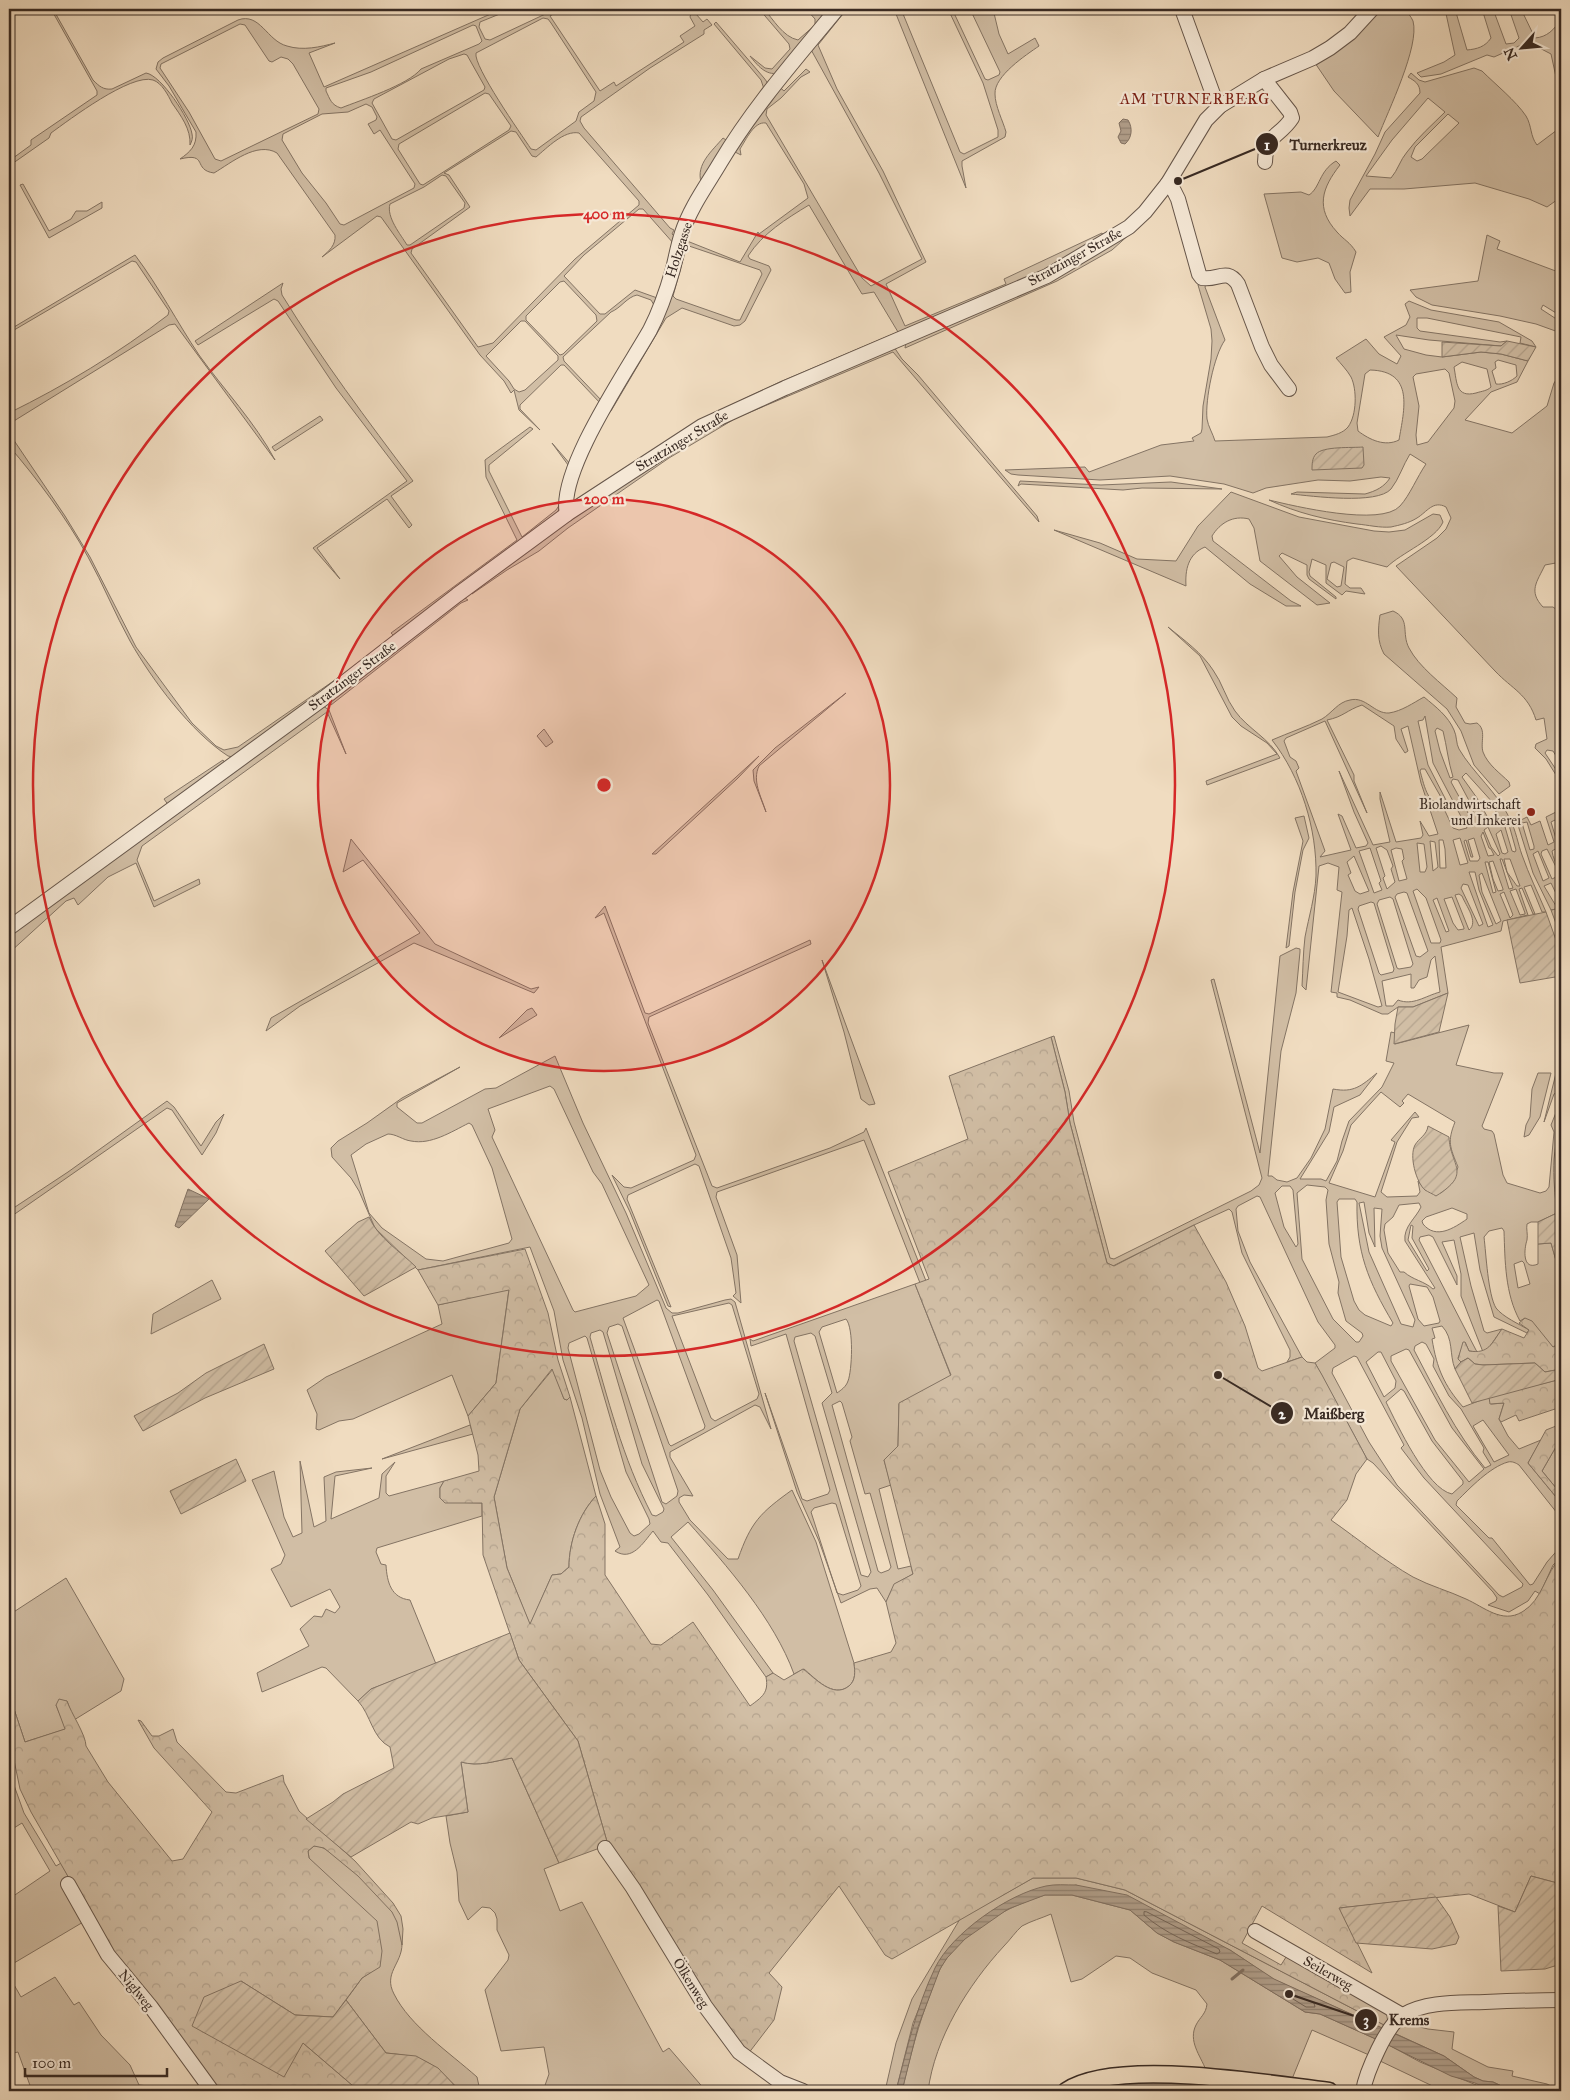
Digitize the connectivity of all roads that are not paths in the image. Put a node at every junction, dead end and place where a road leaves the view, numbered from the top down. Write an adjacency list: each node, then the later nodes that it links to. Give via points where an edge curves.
1 (837, 9): 9 (street, Holzgasse, via 775,82 720,162 685,224 654,320 581,452 567,496)
2 (1182, 9): 5 (street)
3 (1372, 9): 4 (street, Stratzinger Straße, via 1350,33 1330,48)
4 (1264, 79): 5 (street, Stratzinger Straße); 6 (street, via 1292,118 1266,148)
5 (1220, 106): 7 (street, Stratzinger Straße, via 1206,120)
6 (1265, 162)
7 (1168, 183): 8 (street, via 1178,200 1198,274 1206,279 1226,275 1233,277 1271,365); 9 (street, Stratzinger Straße, via 1129,227 1047,276 702,426)
8 (1288, 389)
9 (567, 514): 10 (street, Stratzinger Straße, via 324,698)
10 (9, 928)
11 (604, 1848): 18 (street, Ölkenweg, via 633,1888 705,2006 739,2052 780,2082)
12 (68, 1884): 17 (street, Niglweg, via 108,1955 151,2007)
13 (1255, 1931): 15 (street, Seilerweg)
14 (1561, 2000): 15 (street, via 1449,2002 1421,2007)
15 (1397, 2020): 21 (street, via 1373,2058)
16 (1278, 2088): 19 (main road, via 1205,2077 1130,2074 1102,2077); 20 (main road)
17 (212, 2091)
18 (803, 2091)
19 (1066, 2091)
20 (1329, 2091)
21 (1363, 2091)

